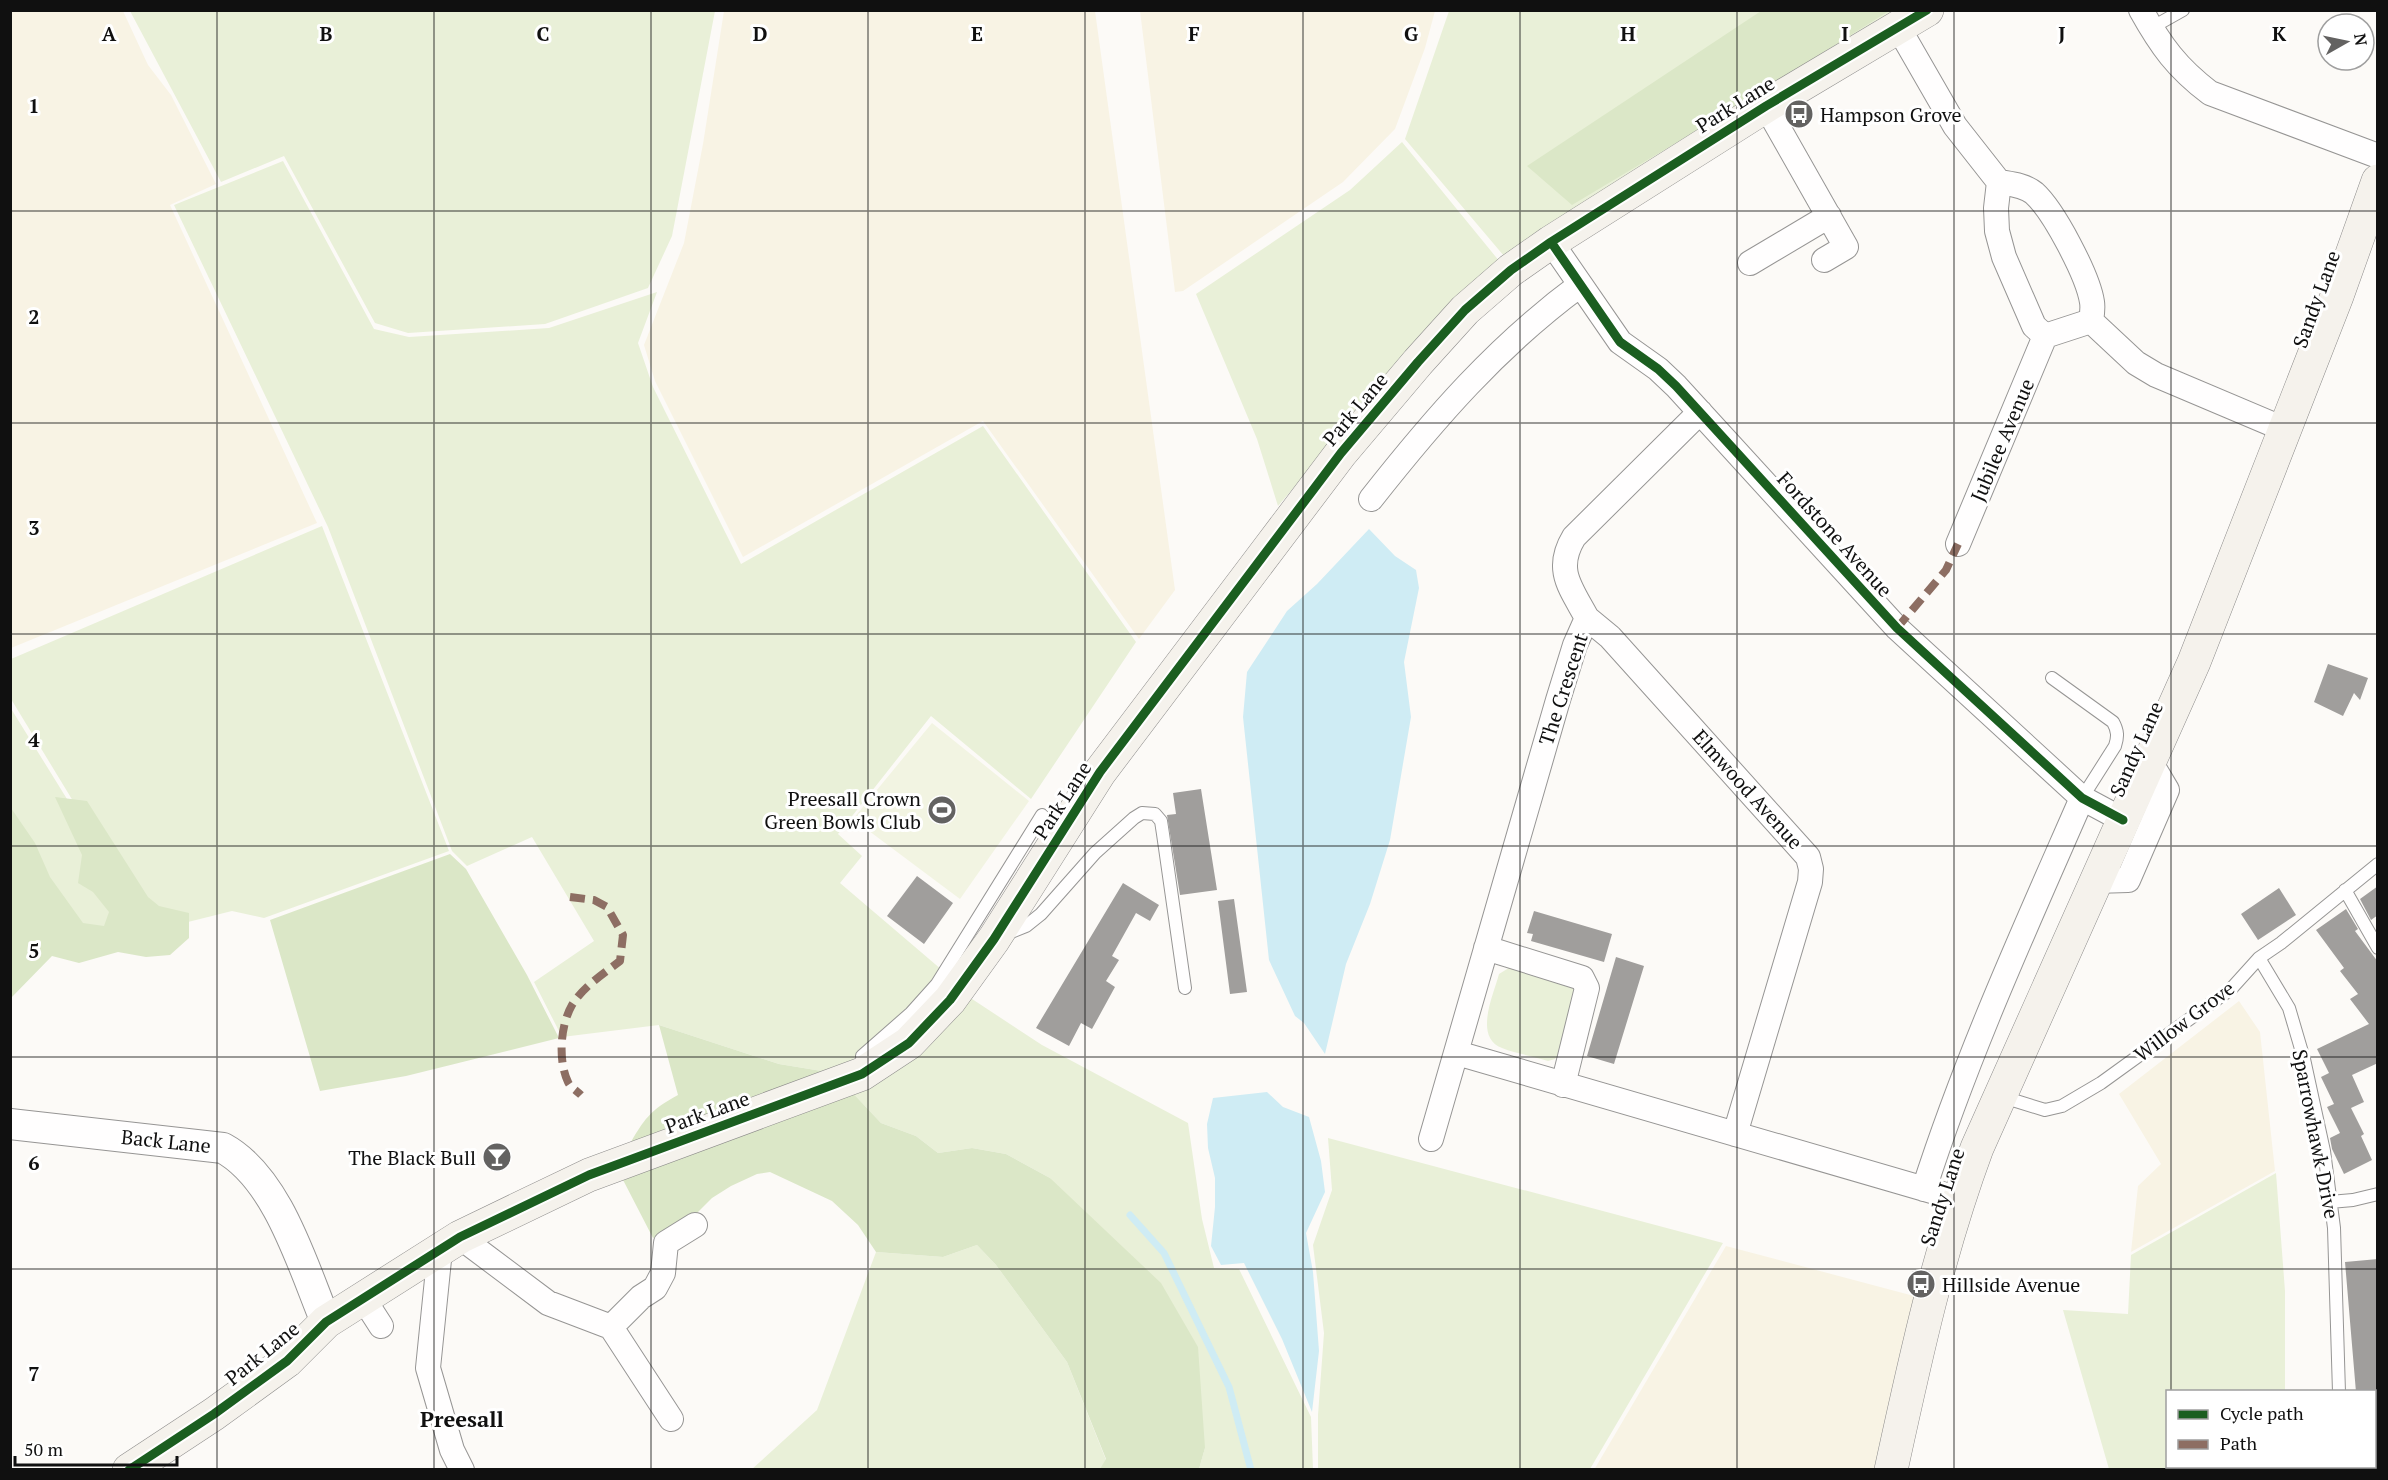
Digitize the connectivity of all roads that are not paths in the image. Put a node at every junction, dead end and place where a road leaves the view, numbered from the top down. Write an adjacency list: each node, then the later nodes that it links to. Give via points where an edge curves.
1 (1927, 10): 4 (main road, Park Lane)
2 (2183, 10): 3 (lane)
3 (2146, 19): 6 (street, via 2186,76 2210,93)
4 (1898, 27): 5 (main road, Park Lane); 8 (street, via 1955,126)
5 (1766, 106): 9 (street); 10 (main road, Park Lane)
6 (2378, 156)
7 (2378, 181): 17 (main road, Sandy Lane)
8 (1999, 182): 14 (street, via 2034,193 2051,215 2088,285 2093,305); 15 (street, via 1997,231 2004,257 2034,326)
9 (1829, 216): 11 (street, via 1846,246); 12 (street)
10 (1551, 242): 13 (street, Fordstone Avenue); 29 (main road, Park Lane, via 1465,310 1341,453 1100,772)
11 (1824, 260)
12 (1750, 263)
13 (1580, 285): 16 (street, Fordstone Avenue, via 1620,342 1658,369); 18 (street, via 1521,332 1477,374 1428,426)
14 (2091, 321): 15 (street); 17 (street, via 2136,363 2156,375)
15 (2045, 336): 19 (street, Jubilee Avenue)
16 (1700, 412): 20 (street, The Crescent, via 1574,537 1565,552 1564,569); 23 (street, Fordstone Avenue, via 1897,628)
17 (2286, 430): 22 (main road, Sandy Lane)
18 (1371, 499)
19 (1958, 544)
20 (1587, 618): 30 (street, The Crescent, via 1561,689); 39 (street, Elmwood Avenue, via 1610,637 1808,857 1811,868 1806,894)
21 (2052, 678): 23 (lane, via 2117,728 2115,746)
22 (2151, 763): 25 (main road, Sandy Lane); 27 (street, via 2167,790 2128,880)
23 (2082, 798): 25 (street, Fordstone Avenue); 41 (street, Sandy Lane, via 2012,960)
24 (1042, 815): 35 (lane, via 937,984 911,1014 859,1059)
25 (2123, 820): 27 (main road, Sandy Lane)
26 (2378, 864): 28 (lane, Willow Grove)
27 (2095, 881): 37 (main road, Sandy Lane)
28 (2345, 890): 31 (lane); 32 (lane, Willow Grove)
29 (994, 939): 33 (lane, via 1026,926 1126,825 1142,813 1155,814 1164,834); 35 (main road, Park Lane, via 950,1000 909,1044)
30 (1486, 948): 34 (street, The Crescent); 36 (street, via 1582,978 1587,988)
31 (2378, 948)
32 (2259, 958): 37 (lane, Willow Grove, via 2231,989 2102,1083 2062,1106 2045,1110); 44 (lane, Sparrowhawk Drive, via 2289,1008 2304,1059 2324,1151)
33 (1185, 988)
34 (1457, 1053): 36 (street); 40 (street, The Crescent)
35 (847, 1080): 46 (main road, Park Lane, via 589,1175)
36 (1563, 1084): 39 (street)
37 (2000, 1096): 43 (main road, Sandy Lane)
38 (10, 1124): 48 (street, Back Lane, via 223,1148 236,1154 267,1191 284,1220)
39 (1734, 1134): 41 (street)
40 (1431, 1139)
41 (1924, 1189): 43 (street)
42 (2378, 1194): 44 (lane)
43 (1959, 1199): 55 (main road, Sandy Lane, via 1922,1328)
44 (2330, 1202): 51 (lane, Sparrowhawk Drive)
45 (695, 1225): 50 (street, via 666,1243 663,1273 655,1288)
46 (450, 1243): 47 (main road, Park Lane); 50 (street, via 548,1302); 54 (street, via 428,1368 452,1450)
47 (363, 1298): 48 (main road, Park Lane); 49 (street)
48 (326, 1322): 53 (main road, Park Lane, via 287,1361)
49 (381, 1326)
50 (611, 1328): 52 (street)
51 (2339, 1390)
52 (671, 1419)
53 (129, 1470)
54 (462, 1470)
55 (1891, 1470)

